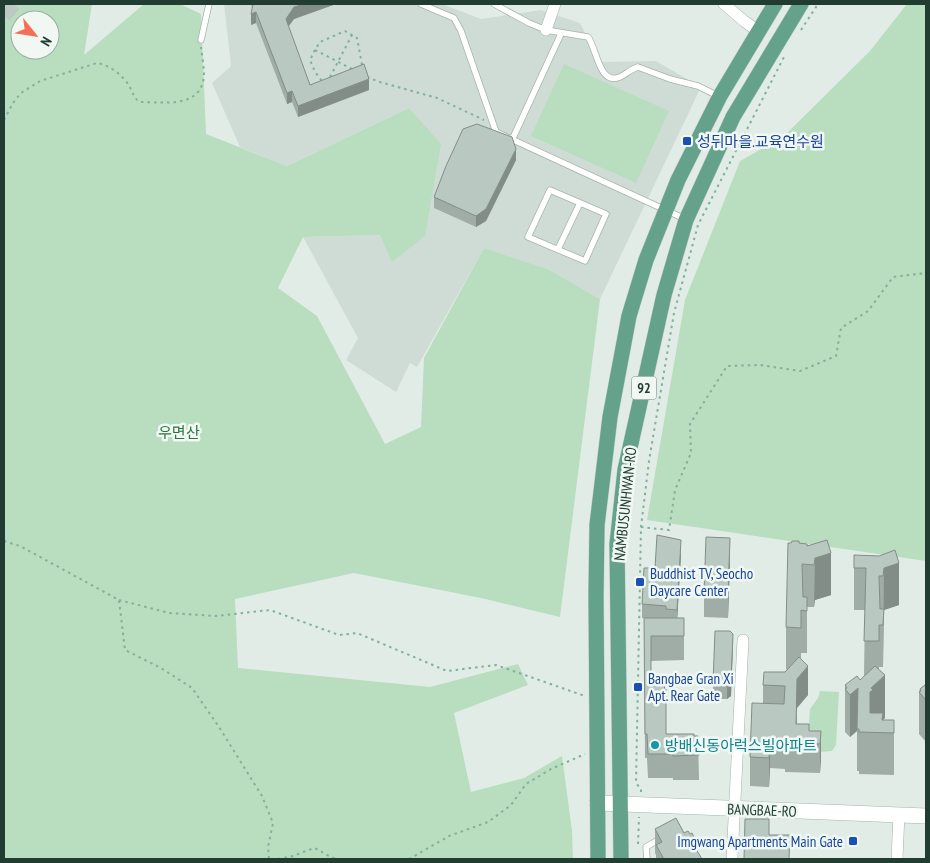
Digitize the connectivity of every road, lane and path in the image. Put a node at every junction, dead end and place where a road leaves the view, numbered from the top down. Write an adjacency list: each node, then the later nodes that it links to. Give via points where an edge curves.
1 (209, 4): 14 (lane)
2 (421, 4): 25 (lane, via 454,18)
3 (494, 4): 9 (lane)
4 (555, 4): 9 (street)
5 (724, 4): 10 (street)
6 (775, 4): 10 (main road, NAMBUSUNHWAN-RO / 92)
7 (801, 4): 29 (main road, NAMBUSUNHWAN-RO / 92, via 733,117)
8 (818, 4): 13 (path)
9 (546, 30): 23 (lane, via 588,38 603,73 610,78 642,68)
10 (758, 31): 23 (main road, NAMBUSUNHWAN-RO / 92)
11 (352, 36): 15 (path, via 345,31 320,42); 17 (path); 18 (path, via 357,38)
12 (560, 36): 26 (lane)
13 (797, 36)
14 (201, 40): 24 (path, via 202,83 197,92 184,102 140,102 121,76 98,63 40,81 21,94)
15 (315, 50): 17 (path); 22 (path, via 310,60)
16 (787, 52): 32 (path, via 698,225 674,313)
17 (338, 62): 19 (path); 21 (path)
18 (362, 66)
19 (355, 71)
20 (364, 76): 25 (path, via 437,98)
21 (330, 77)
22 (326, 84)
23 (720, 96): 28 (main road, NAMBUSUNHWAN-RO / 92)
24 (4, 120)
25 (493, 124): 26 (lane, via 496,132)
26 (512, 140): 28 (lane)
27 (580, 203): 30 (lane); 30 (lane, via 606,214 585,261); 30 (lane, via 550,190 528,237)
28 (666, 209): 29 (lane); 36 (main road, NAMBUSUNHWAN-RO / 92, via 629,316 610,416 598,525)
29 (686, 220): 40 (main road, NAMBUSUNHWAN-RO / 92, via 664,295 625,470 617,544)
30 (558, 249)
31 (926, 273): 32 (path, via 893,277 868,310 841,328 836,356 800,371 760,365 727,366 690,424 691,453 675,490 669,530)
32 (641, 527): 38 (path, via 636,783)
33 (4, 541): 34 (path, via 20,546)
34 (120, 600): 36 (path, via 169,613 216,616 270,610 339,635 357,633 447,671 496,665); 45 (path, via 125,650 192,688 262,796 273,823)
35 (743, 640): 41 (street)
36 (596, 700): 37 (main road, NAMBUSUNHWAN-RO / 92)
37 (597, 751): 39 (main road, NAMBUSUNHWAN-RO / 92); 48 (path, via 551,769 526,784 511,805 488,822 450,836)
38 (641, 788)
39 (597, 803): 40 (main road, BANGBAE-RO); 49 (main road, NAMBUSUNHWAN-RO / 92)
40 (620, 804): 41 (main road, BANGBAE-RO); 50 (main road, NAMBUSUNHWAN-RO / 92)
41 (736, 809): 42 (main road, BANGBAE-RO); 52 (street)
42 (899, 814): 43 (main road, BANGBAE-RO); 53 (street)
43 (926, 816)
44 (663, 837): 51 (lane, via 646,847)
45 (269, 859)
46 (278, 859): 47 (path, via 314,848)
47 (337, 859)
48 (409, 859)
49 (598, 859)
50 (621, 859)
51 (647, 859)
52 (732, 859)
53 (897, 859)

